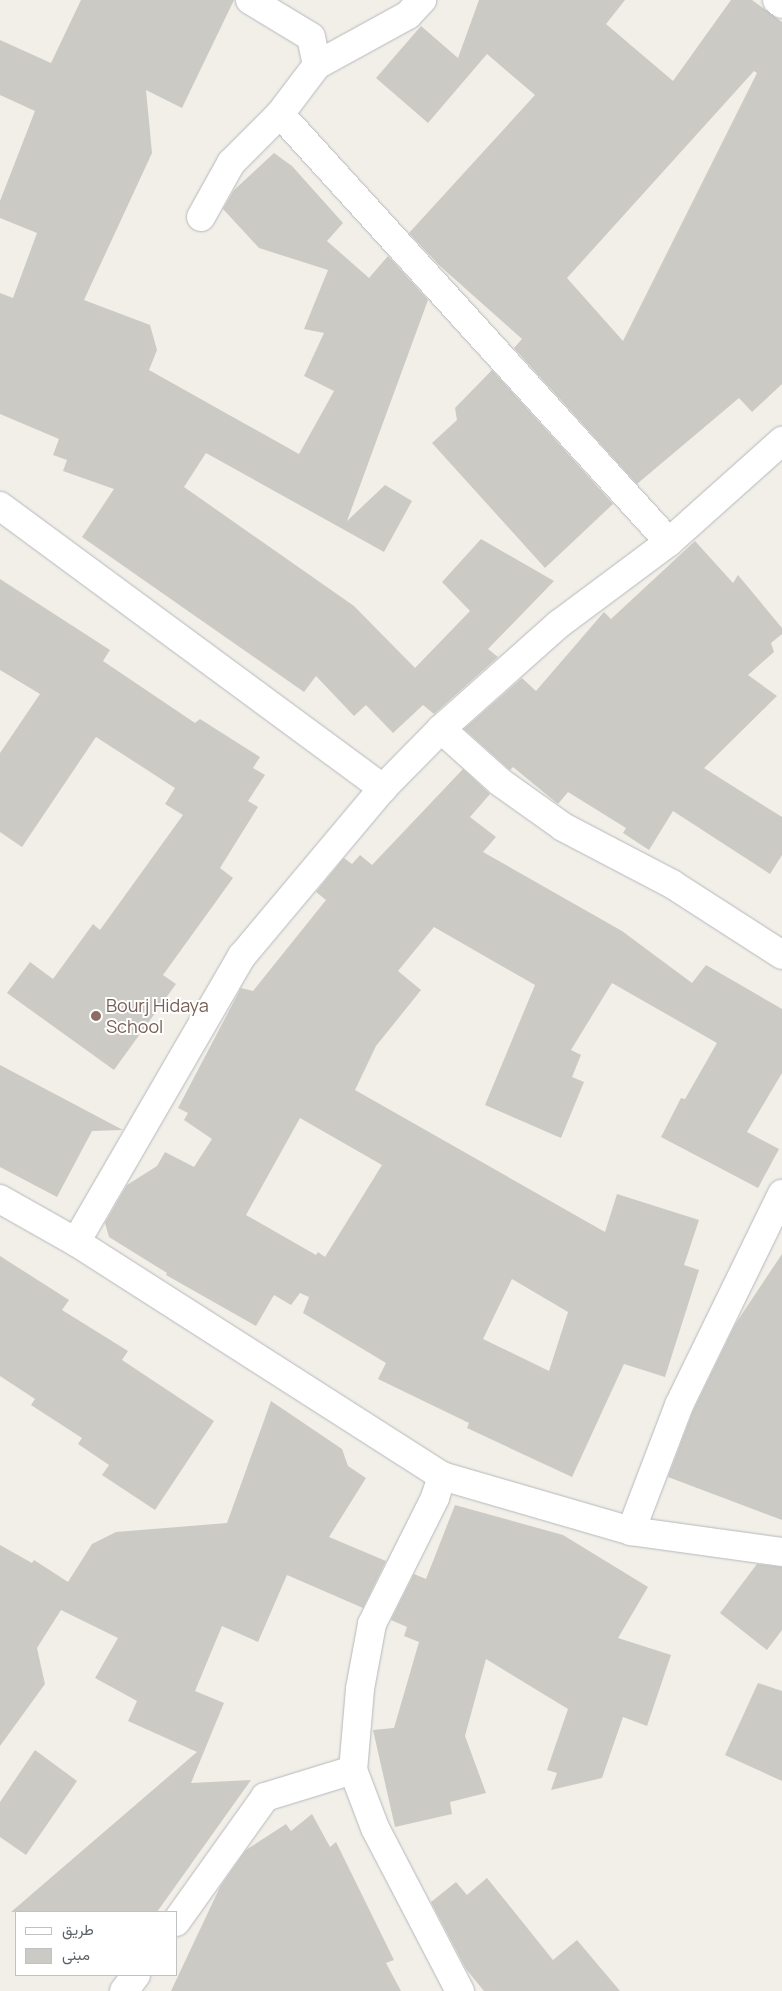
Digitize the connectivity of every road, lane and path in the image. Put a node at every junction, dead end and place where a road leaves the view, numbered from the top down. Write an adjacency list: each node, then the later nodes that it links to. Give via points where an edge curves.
1 (250, 0): 5 (street, via 311,37)
2 (422, 0): 5 (street, via 408,15)
3 (777, 0): 4 (street)
4 (782, 4)
5 (317, 65): 6 (street)
6 (280, 114): 7 (street, via 231,163); 10 (street)
7 (201, 217)
8 (782, 441): 10 (street)
9 (0, 506): 12 (street)
10 (669, 542): 11 (street, via 559,624)
11 (441, 729): 12 (street); 13 (street, via 500,782 563,827 672,884)
12 (383, 788): 16 (street, via 242,956)
13 (782, 955)
14 (782, 1194): 18 (street, via 679,1404)
15 (0, 1199): 16 (street)
16 (76, 1242): 17 (street)
17 (442, 1476): 18 (street); 20 (street, via 372,1624 360,1689)
18 (631, 1531): 19 (street)
19 (782, 1552)
20 (354, 1770): 21 (street, via 265,1797); 24 (street, via 375,1828)
21 (178, 1919)
22 (135, 1976): 23 (street)
23 (124, 1991)
24 (460, 1991)

